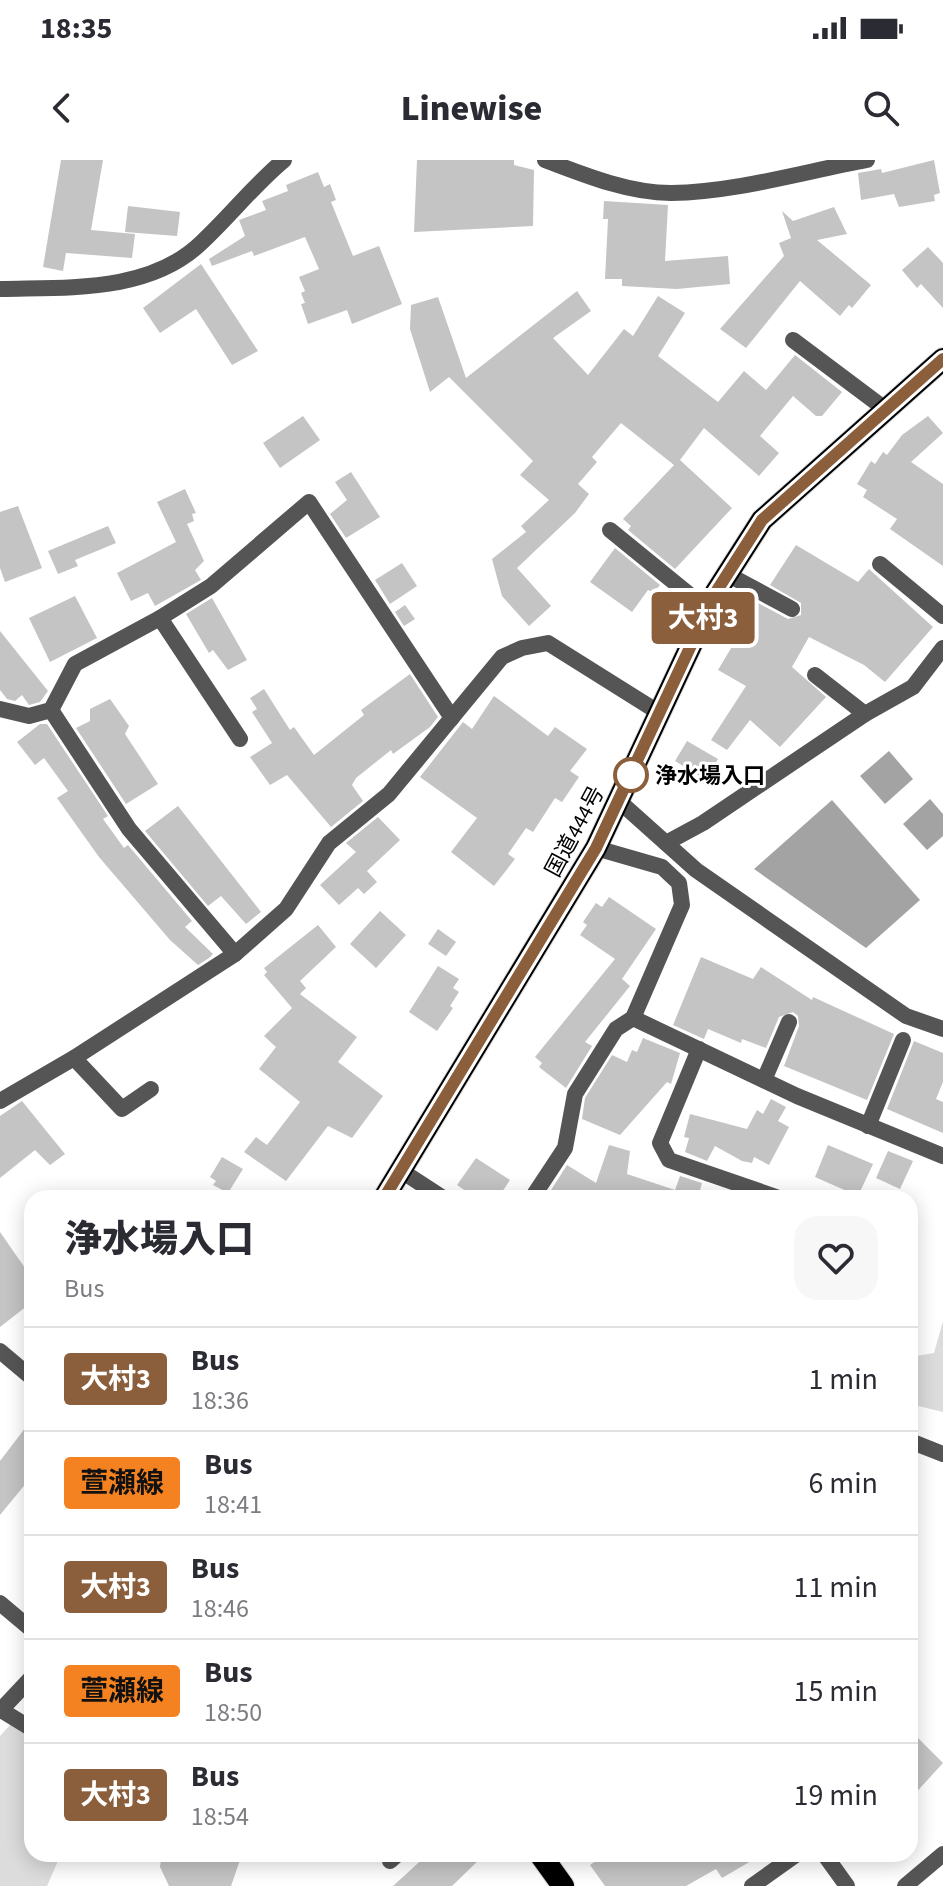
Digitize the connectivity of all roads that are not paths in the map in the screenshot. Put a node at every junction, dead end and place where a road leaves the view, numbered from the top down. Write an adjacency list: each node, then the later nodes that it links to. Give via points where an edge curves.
1 (545, 160): 2 (street, via 600,180 668,193)
2 (867, 160)
3 (279, 161): 4 (street, via 199,245 163,268 93,286)
4 (0, 289)
5 (793, 340): 7 (street)
6 (943, 359): 7 (highway, 国道444号)
7 (885, 409): 10 (highway, 国道444号, via 762,520)
8 (610, 530): 11 (street)
9 (880, 564): 13 (street)
10 (727, 574): 11 (highway, 国道444号); 12 (street)
11 (707, 609): 19 (highway, 国道444号)
12 (792, 609)
13 (943, 616)
14 (160, 618): 18 (street, via 75,664); 21 (street, via 211,586 309,502); 22 (street)
15 (943, 648): 20 (street, via 913,687)
16 (815, 675): 20 (street)
17 (0, 709): 18 (street, via 29,716)
18 (51, 710): 26 (street, via 129,829)
19 (658, 712): 21 (street, via 548,643 502,657); 23 (highway, 国道444号)
20 (865, 714): 24 (street)
21 (452, 718): 26 (street, via 389,794 329,843 286,909)
22 (240, 739)
23 (620, 802): 24 (street); 25 (highway, 国道444号)
24 (666, 843): 29 (street, via 696,870 906,1016)
25 (596, 848): 27 (street, via 662,867 679,883 682,905); 38 (highway, 国道444号)
26 (235, 954): 32 (street)
27 (633, 1018): 31 (street); 41 (street, via 616,1029 575,1094 565,1148)
28 (789, 1022): 33 (street)
29 (943, 1029)
30 (903, 1040): 36 (street)
31 (699, 1049): 33 (street); 42 (street, via 660,1143 669,1160)
32 (74, 1058): 34 (street, via 122,1109); 35 (street)
33 (764, 1080): 36 (street)
34 (151, 1089)
35 (0, 1101)
36 (868, 1126): 37 (street)
37 (943, 1156)
38 (400, 1170): 39 (highway, 国道444号); 40 (street)
39 (389, 1190)
40 (431, 1190)
41 (537, 1190)
42 (756, 1190)
43 (0, 1351): 44 (street)
44 (24, 1371)
45 (918, 1444): 46 (street)
46 (943, 1454)
47 (0, 1603): 48 (street)
48 (24, 1623)
49 (24, 1686): 50 (street)
50 (0, 1711): 51 (street)
51 (24, 1724)
52 (943, 1854): 57 (street)
53 (786, 1862): 55 (street)
54 (830, 1862): 56 (street)
55 (752, 1886)
56 (847, 1886)
57 (905, 1886)

